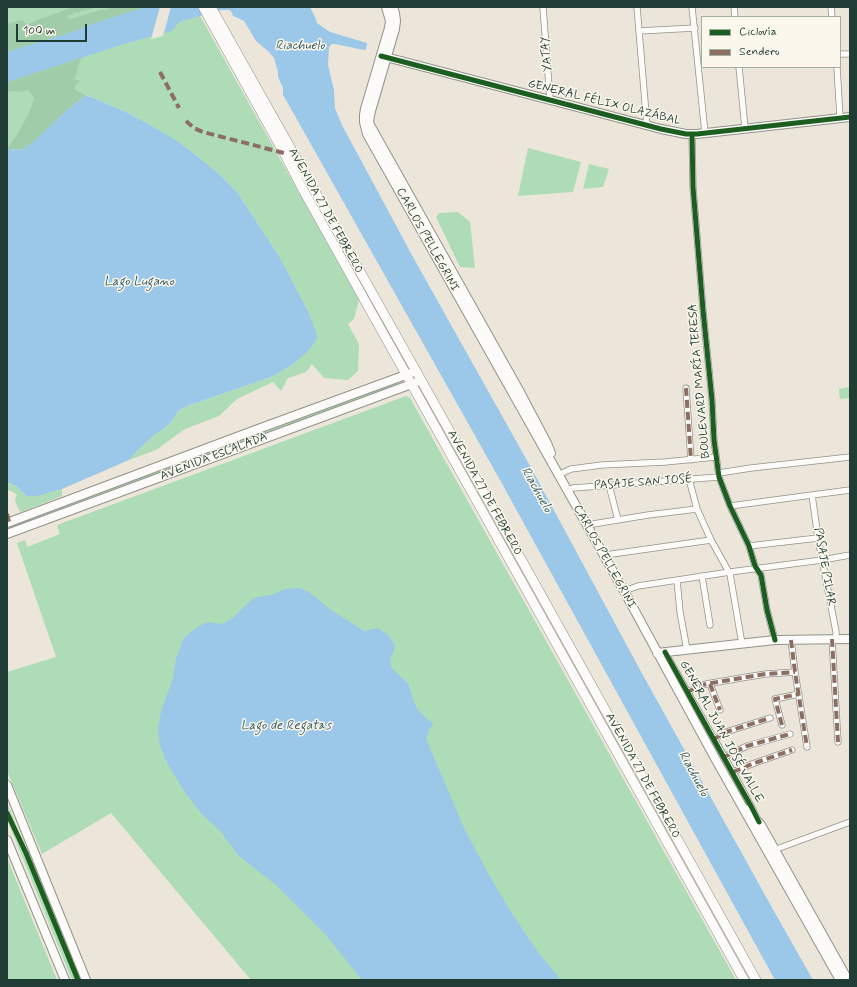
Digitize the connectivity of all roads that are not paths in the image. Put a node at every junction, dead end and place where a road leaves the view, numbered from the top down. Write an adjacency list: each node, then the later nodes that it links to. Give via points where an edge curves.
1 (203, 7): 8 (main road, AVENIDA 27 DE FEBRERO)
2 (211, 7): 8 (main road, AVENIDA 27 DE FEBRERO)
3 (386, 7): 11 (main road, CARLOS PELLEGRINI, via 390,21)
4 (393, 7): 11 (main road, CARLOS PELLEGRINI, via 396,21 394,34)
5 (543, 7): 14 (street, YATAY)
6 (637, 7): 10 (street)
7 (691, 8): 9 (street)
8 (215, 21): 21 (main road, AVENIDA 27 DE FEBRERO); 22 (main road, AVENIDA 27 DE FEBRERO, via 301,186)
9 (695, 28): 10 (street); 19 (street)
10 (639, 31): 17 (street)
11 (384, 56): 14 (main road, GENERAL FÉLIX OLAZÁBAL); 29 (main road, CARLOS PELLEGRINI, via 370,125 547,443 551,462)
12 (740, 68): 18 (street)
13 (836, 68): 16 (street)
14 (550, 100): 17 (main road, GENERAL FÉLIX OLAZÁBAL)
15 (850, 117): 16 (main road, GENERAL FÉLIX OLAZÁBAL)
16 (840, 118): 18 (main road, GENERAL FÉLIX OLAZÁBAL)
17 (647, 126): 20 (main road, GENERAL FÉLIX OLAZÁBAL)
18 (745, 128): 19 (main road, GENERAL FÉLIX OLAZÁBAL)
19 (705, 133): 20 (main road, GENERAL FÉLIX OLAZÁBAL)
20 (692, 134): 26 (street, BOULEVARD MARÍA TERESA, via 693,187)
21 (416, 371): 22 (main road, AVENIDA ESCALADA); 23 (main road, AVENIDA 27 DE FEBRERO)
22 (406, 375): 24 (main road, AVENIDA 27 DE FEBRERO); 39 (main road, AVENIDA ESCALADA)
23 (421, 380): 24 (main road, AVENIDA ESCALADA); 85 (main road, AVENIDA 27 DE FEBRERO)
24 (411, 384): 41 (main road, AVENIDA ESCALADA); 84 (main road, AVENIDA 27 DE FEBRERO)
25 (686, 388): 28 (street)
26 (716, 457): 28 (street); 30 (street, BOULEVARD MARÍA TERESA)
27 (850, 457): 30 (street, PASAJE SAN JOSÉ, via 751,468)
28 (691, 460): 29 (street, via 571,469)
29 (558, 475): 34 (main road, CARLOS PELLEGRINI)
30 (719, 475): 31 (street, PASAJE SAN JOSÉ); 36 (street, BOULEVARD MARÍA TERESA)
31 (689, 479): 32 (street, PASAJE SAN JOSÉ); 37 (street)
32 (609, 485): 34 (street, PASAJE SAN JOSÉ, via 573,488); 38 (street)
33 (850, 490): 35 (street)
34 (567, 491): 40 (main road, CARLOS PELLEGRINI)
35 (812, 495): 36 (street); 42 (street, PASAJE PILAR)
36 (730, 506): 44 (street, BOULEVARD MARÍA TERESA)
37 (697, 509): 38 (street); 43 (street)
38 (618, 520): 40 (street)
39 (7, 523)
40 (587, 526): 46 (main road, CARLOS PELLEGRINI)
41 (7, 534)
42 (818, 538): 44 (street); 47 (street, PASAJE PILAR)
43 (711, 540): 46 (street); 49 (street)
44 (749, 546): 48 (street, BOULEVARD MARÍA TERESA)
45 (850, 555): 47 (street)
46 (604, 556): 52 (main road, CARLOS PELLEGRINI)
47 (822, 560): 48 (street); 54 (street, PASAJE PILAR, via 836,632)
48 (757, 568): 49 (street); 56 (street, BOULEVARD MARÍA TERESA, via 761,575)
49 (730, 572): 50 (street); 58 (street)
50 (702, 576): 51 (street); 53 (street)
51 (677, 580): 52 (street, via 638,586); 59 (street)
52 (624, 591): 60 (main road, CARLOS PELLEGRINI)
53 (710, 624)
54 (834, 639): 55 (main road); 57 (main road); 70 (street, PASAJE PILAR)
55 (850, 639)
56 (775, 640): 57 (main road); 58 (main road)
57 (792, 640): 61 (street)
58 (742, 644): 59 (main road)
59 (687, 650): 60 (main road)
60 (661, 653): 63 (street, GENERAL JUAN JOSÉ VALLE); 76 (main road, GENERAL JUAN JOSÉ VALLE)
61 (795, 672): 62 (street, via 759,675); 64 (street)
62 (710, 684): 63 (street); 65 (street)
63 (688, 692): 69 (street, GENERAL JUAN JOSÉ VALLE)
64 (799, 694): 67 (street, via 775,700); 71 (street)
65 (720, 710)
66 (770, 718): 69 (street, via 726,732)
67 (782, 725)
68 (790, 734): 73 (street, via 747,746)
69 (714, 739): 73 (street, GENERAL JUAN JOSÉ VALLE)
70 (838, 742)
71 (807, 747)
72 (792, 750): 74 (street)
73 (724, 757): 74 (street, GENERAL JUAN JOSÉ VALLE)
74 (733, 772): 77 (street, GENERAL JUAN JOSÉ VALLE)
75 (7, 785): 83 (main road)
76 (740, 803): 77 (main road, GENERAL JUAN JOSÉ VALLE); 81 (main road, GENERAL JUAN JOSÉ VALLE, via 804,918)
77 (759, 822): 80 (main road, GENERAL JUAN JOSÉ VALLE)
78 (850, 822): 80 (street)
79 (7, 840): 82 (main road)
80 (774, 850): 81 (main road, GENERAL JUAN JOSÉ VALLE)
81 (846, 977)
82 (65, 980)
83 (86, 980)
84 (744, 980)
85 (756, 980)

